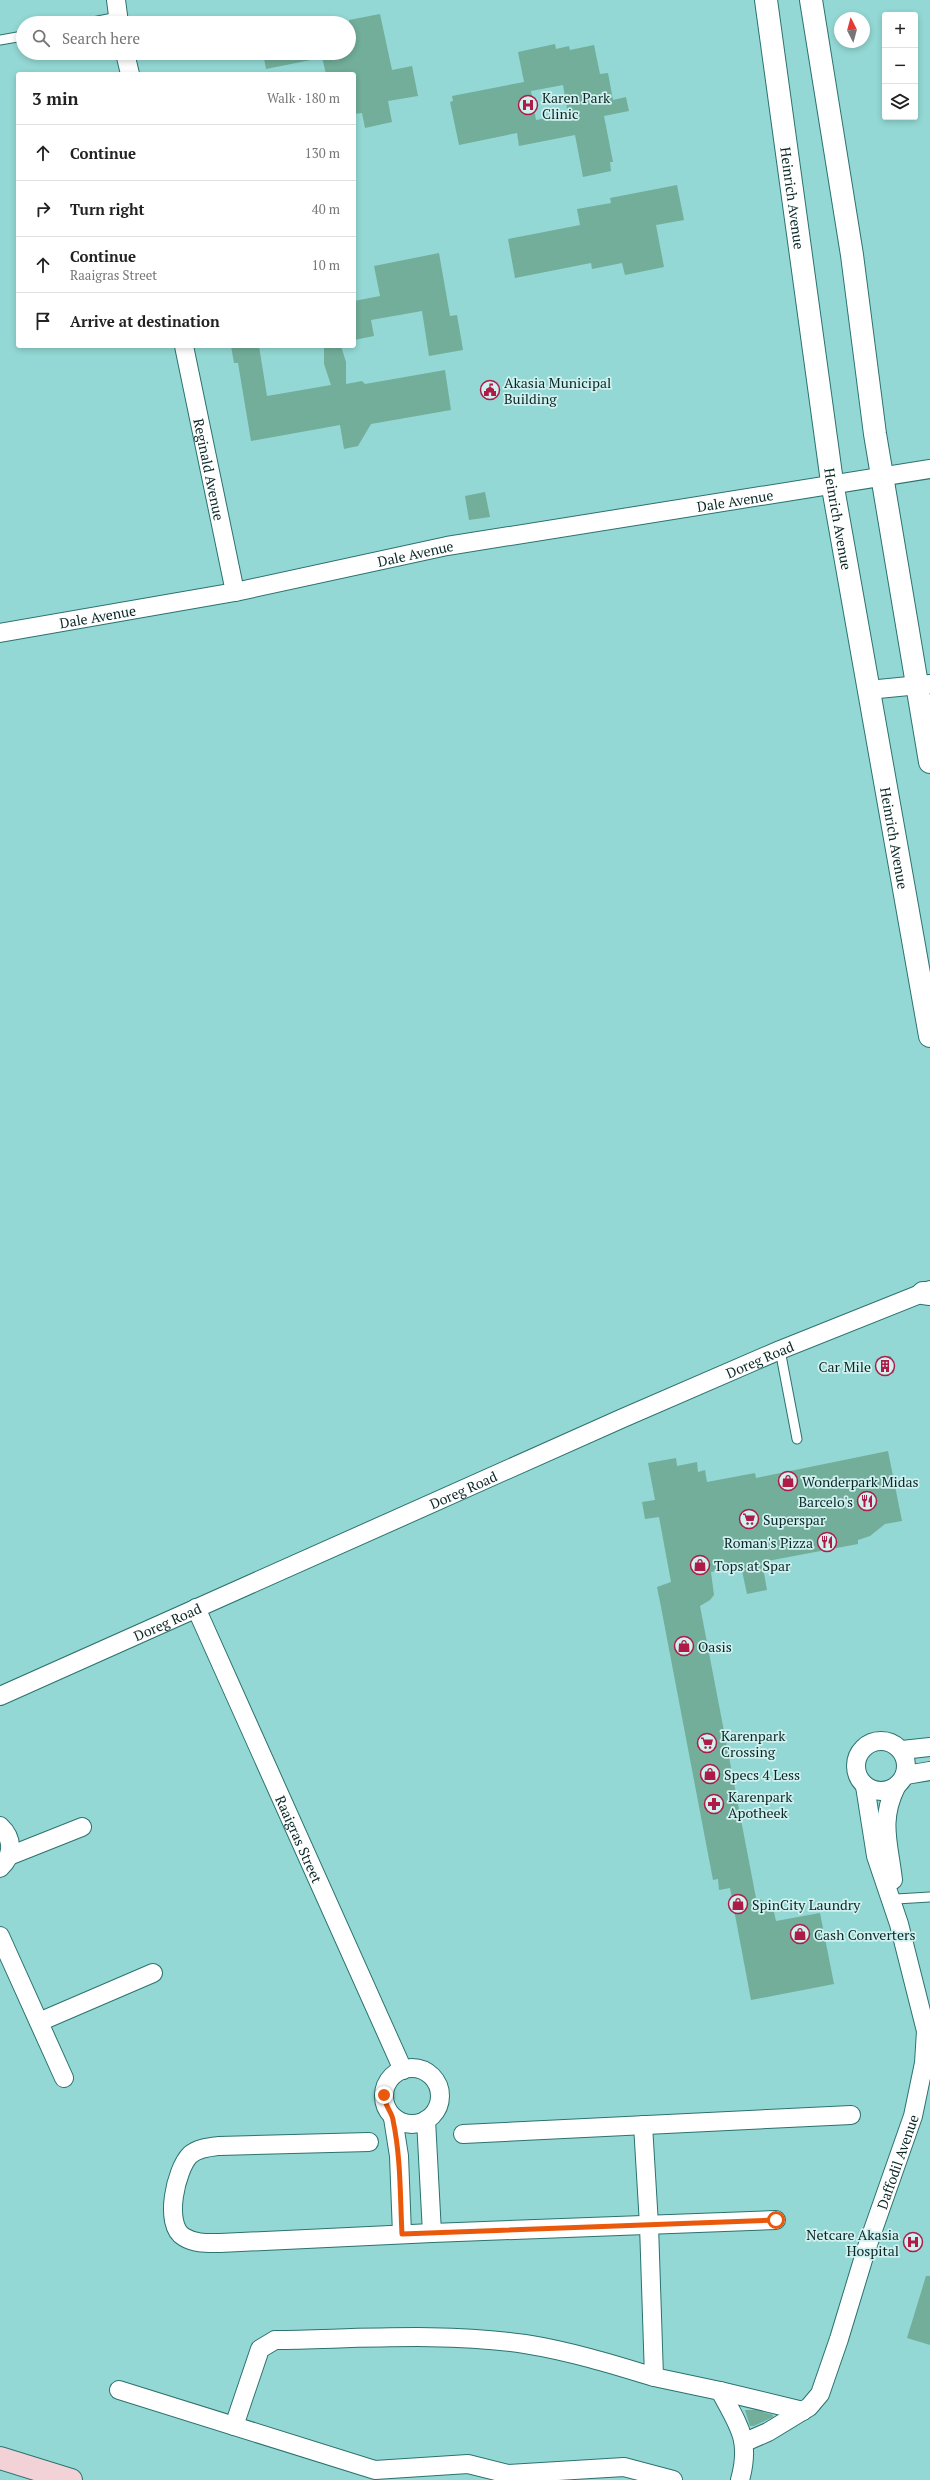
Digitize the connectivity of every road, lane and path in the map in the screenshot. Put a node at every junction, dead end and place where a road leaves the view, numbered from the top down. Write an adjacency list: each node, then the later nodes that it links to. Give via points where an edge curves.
1 (766, 0): 10 (street, Heinrich Avenue)
2 (811, 0): 9 (street, via 852,255)
3 (16, 37): 4 (lane)
4 (0, 40)
5 (127, 60): 6 (street)
6 (130, 72)
7 (184, 348): 11 (street, Reginald Avenue)
8 (930, 468): 9 (street, Dale Avenue)
9 (882, 475): 10 (street, Dale Avenue); 13 (street)
10 (832, 482): 11 (street, Dale Avenue, via 447,546); 14 (street, Heinrich Avenue)
11 (234, 592): 12 (street, Dale Avenue)
12 (0, 633)
13 (924, 684): 14 (street); 15 (street)
14 (868, 690): 16 (street, Heinrich Avenue)
15 (930, 762)
16 (930, 1036)
17 (928, 1292): 18 (street, Doreg Road)
18 (780, 1350): 19 (lane); 20 (street, Doreg Road)
19 (797, 1439)
20 (196, 1608): 21 (street, Doreg Road); 37 (street, Raaigras Street)
21 (0, 1696)
22 (930, 1747): 23 (street)
23 (902, 1750): 25 (street, Daffodil Avenue, via 906,1758); 26 (street, Daffodil Avenue, via 887,1741 870,1743 863,1748 856,1763 860,1780)
24 (930, 1771): 25 (street)
25 (901, 1781): 26 (street, via 880,1792); 31 (street, Daffodil Avenue, via 889,1802 885,1818)
26 (865, 1786): 32 (street, Daffodil Avenue, via 876,1856)
27 (0, 1826): 29 (street, via 10,1839)
28 (82, 1827): 29 (street)
29 (5, 1862)
30 (930, 1897): 31 (lane)
31 (896, 1899): 32 (street, Daffodil Avenue)
32 (899, 1924): 36 (street, Daffodil Avenue)
33 (0, 1936): 35 (street)
34 (153, 1973): 35 (street)
35 (39, 2022): 38 (street)
36 (928, 2031): 52 (street, Daffodil Avenue, via 913,2116 866,2250 820,2394)
37 (403, 2070): 40 (street, via 389,2080 384,2095 388,2111); 41 (street, via 423,2071 437,2085 438,2104 432,2116)
38 (64, 2078)
39 (851, 2116): 42 (street)
40 (393, 2118): 41 (street, via 410,2124); 48 (street, via 399,2156)
41 (426, 2120): 47 (street)
42 (643, 2125): 43 (street); 46 (street)
43 (462, 2134)
44 (370, 2142): 48 (street, via 219,2146 199,2150 185,2162 172,2209 173,2222 177,2231 184,2237 198,2243)
45 (776, 2220): 46 (street)
46 (649, 2225): 47 (street); 49 (street)
47 (432, 2233): 48 (street)
48 (402, 2234)
49 (654, 2378): 51 (street); 53 (street, via 603,2361 525,2344 443,2338 275,2340 260,2349)
50 (119, 2390): 53 (street)
51 (720, 2391): 52 (street); 54 (street)
52 (803, 2411): 54 (street, Daffodil Avenue, via 768,2432)
53 (234, 2426): 57 (street, via 375,2470 468,2464 508,2474 624,2467)
54 (745, 2442): 58 (street, via 745,2462)
55 (0, 2458): 56 (main road)
56 (71, 2480)
57 (673, 2480)
58 (740, 2480)

